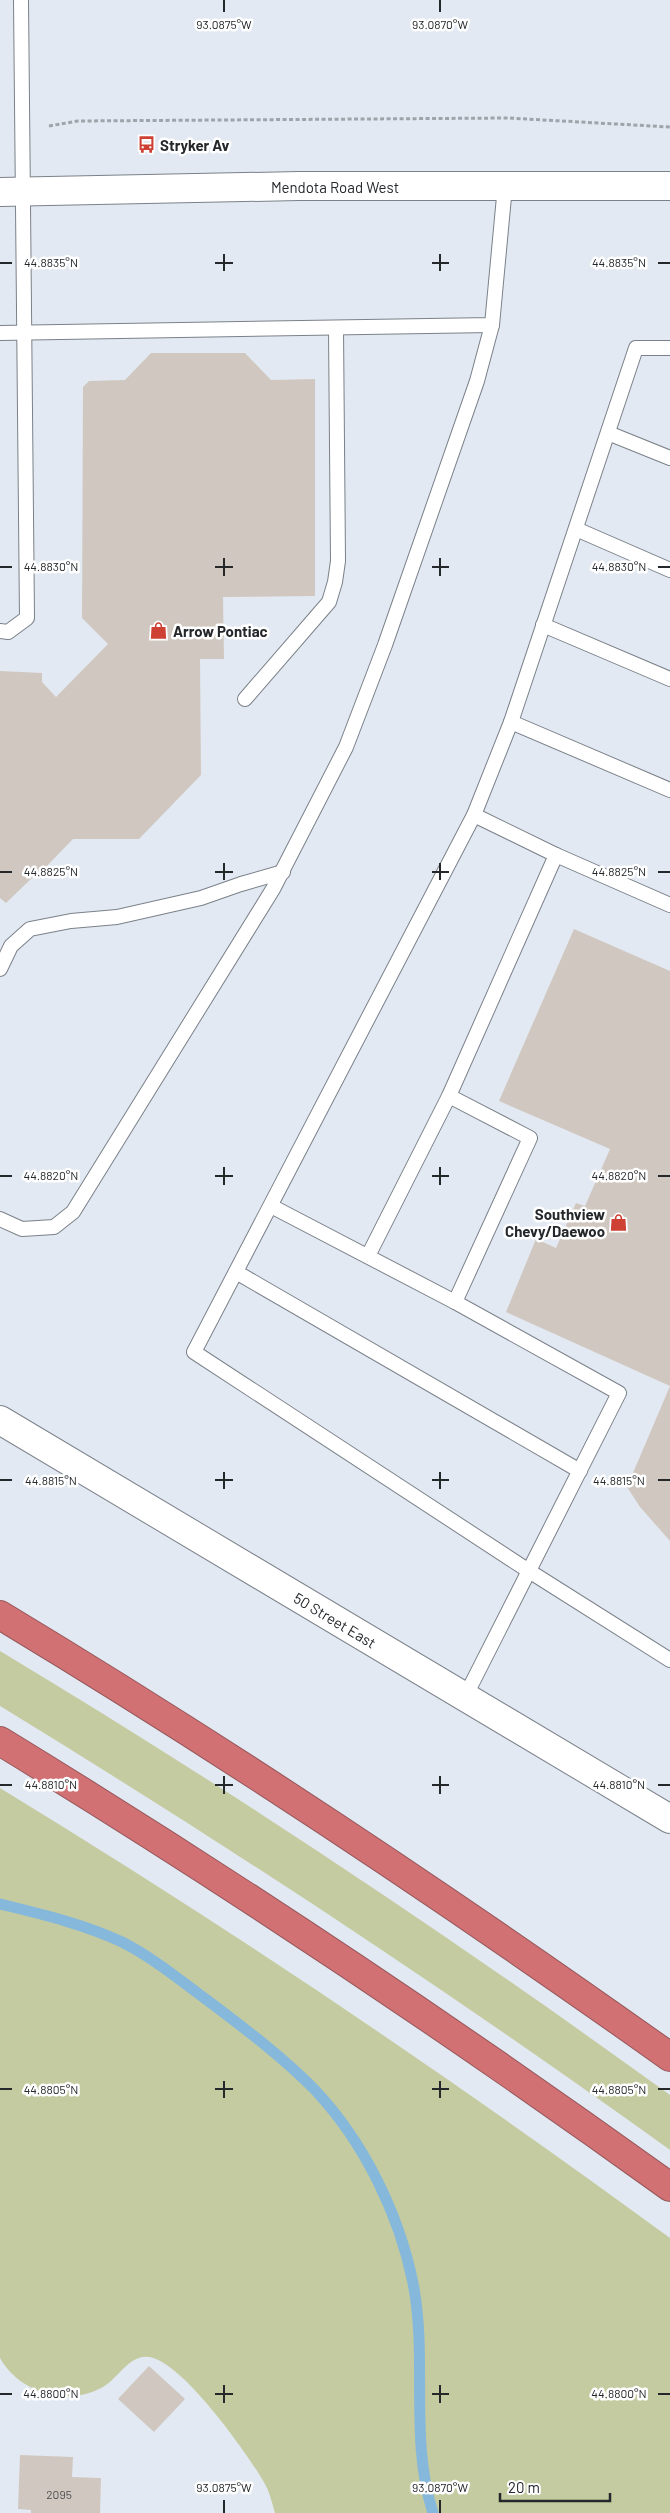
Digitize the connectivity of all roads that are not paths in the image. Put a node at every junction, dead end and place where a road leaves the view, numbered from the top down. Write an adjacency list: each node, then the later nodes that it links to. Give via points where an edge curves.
1 (21, 0): 4 (lane)
2 (505, 186): 3 (street, Mendota Road West); 4 (street, Mendota Road West, via 299,186); 5 (lane)
3 (670, 186)
4 (11, 192): 8 (lane)
5 (492, 325): 6 (lane); 22 (lane, via 477,381 385,645 346,747)
6 (336, 328): 8 (lane); 17 (lane, via 338,561 335,582 329,602)
7 (0, 333): 8 (lane)
8 (25, 333): 15 (lane, via 27,618 8,632)
9 (670, 348): 10 (lane, via 636,348)
10 (608, 433): 11 (lane); 12 (lane)
11 (670, 458)
12 (576, 529): 13 (lane); 14 (lane)
13 (670, 570)
14 (543, 626): 16 (lane); 18 (lane)
15 (0, 631)
16 (670, 679)
17 (245, 699)
18 (511, 722): 19 (lane); 20 (lane)
19 (670, 790)
20 (474, 816): 21 (lane); 26 (lane)
21 (556, 855): 23 (lane); 25 (lane)
22 (283, 872): 24 (lane, via 192,900 117,917 30,929 11,946); 27 (lane, via 73,1212 54,1227 22,1229)
23 (670, 905)
24 (0, 968)
25 (448, 1096): 28 (lane); 30 (lane, via 530,1138)
26 (271, 1206): 28 (lane); 29 (lane)
27 (0, 1219)
28 (368, 1256): 30 (lane)
29 (236, 1272): 32 (lane); 33 (lane, via 194,1352)
30 (456, 1302): 32 (lane, via 619,1393)
31 (0, 1420): 36 (street, 50 Street East)
32 (580, 1471): 33 (lane)
33 (529, 1571): 35 (lane); 36 (lane)
34 (0, 1615): 39 (highway, via 311,1811)
35 (670, 1660)
36 (465, 1697): 38 (street, 50 Street East)
37 (0, 1741): 42 (highway, via 148,1832 357,1968)
38 (670, 1819)
39 (589, 1999): 40 (highway); 41 (highway)
40 (670, 2052)
41 (670, 2057)
42 (670, 2187)

